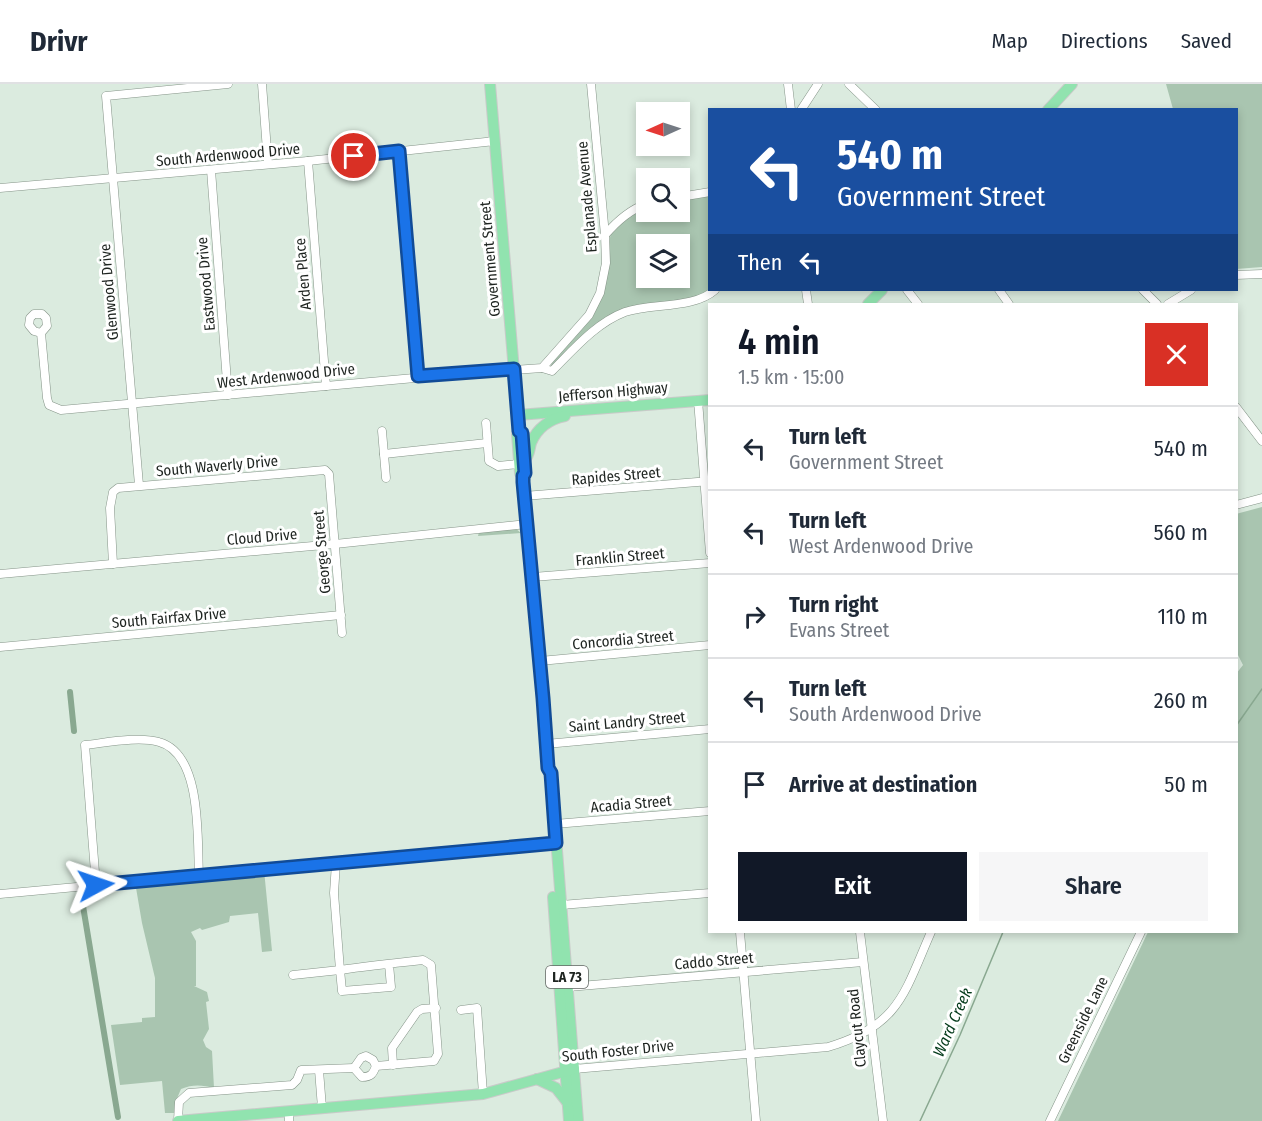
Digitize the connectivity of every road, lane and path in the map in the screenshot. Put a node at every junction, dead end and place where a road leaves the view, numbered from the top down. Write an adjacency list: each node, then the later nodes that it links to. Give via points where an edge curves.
1 (228, 84): 20 (street, Glenwood Drive, via 106,96)
2 (262, 84): 18 (street)
3 (490, 84): 15 (main road, Government Street)
4 (591, 84): 25 (street, Esplanade Avenue)
5 (788, 84): 10 (street)
6 (818, 84): 11 (street)
7 (849, 84): 12 (street)
8 (1072, 84): 9 (main road)
9 (1061, 96): 13 (main road); 14 (main road)
10 (791, 108)
11 (802, 108)
12 (874, 108)
13 (1050, 108)
14 (1064, 108)
15 (495, 141): 16 (street, South Ardenwood Drive); 39 (main road, Government Street)
16 (399, 151): 17 (street, South Ardenwood Drive); 40 (street)
17 (308, 161): 18 (street, South Ardenwood Drive); 41 (street, Arden Place)
18 (268, 164): 19 (street, South Ardenwood Drive)
19 (211, 170): 20 (street, South Ardenwood Drive); 42 (street, Eastwood Drive)
20 (112, 179): 21 (street, South Ardenwood Drive); 45 (street, Glenwood Drive)
21 (0, 188)
22 (708, 192): 23 (street)
23 (690, 195)
24 (636, 207): 25 (street)
25 (605, 235): 38 (street, Esplanade Avenue, via 606,263 595,305)
26 (1262, 274): 27 (street)
27 (1238, 275)
28 (713, 291): 38 (street, via 699,299 616,316 587,336 552,371)
29 (881, 291): 33 (main road)
30 (908, 291): 34 (street)
31 (1145, 291): 35 (street)
32 (1189, 291): 36 (street)
33 (869, 303)
34 (917, 303)
35 (1156, 303)
36 (1170, 303)
37 (41, 333): 45 (street, West Ardenwood Drive, via 49,405 61,410)
38 (542, 368): 39 (street)
39 (514, 369): 40 (street, West Ardenwood Drive); 48 (main road, Government Street)
40 (418, 376): 41 (street, West Ardenwood Drive)
41 (326, 386): 42 (street, West Ardenwood Drive)
42 (228, 396): 45 (street, West Ardenwood Drive)
43 (698, 400): 44 (main road, Jefferson Highway); 47 (main road, Jefferson Highway); 57 (street)
44 (708, 400)
45 (132, 403): 58 (street, Glenwood Drive)
46 (1238, 410): 51 (street)
47 (568, 411): 48 (main road, Jefferson Highway); 54 (main road, via 566,416 553,419 540,429)
48 (518, 415): 54 (main road, Government Street)
49 (486, 423): 52 (street)
50 (382, 431): 53 (street)
51 (1262, 441)
52 (487, 443): 53 (street); 54 (street, via 489,462 498,466)
53 (384, 454): 56 (street)
54 (522, 462): 59 (main road, Government Street / LA 73)
55 (325, 470): 58 (street, South Waverly Drive); 64 (street, George Street, via 329,474)
56 (386, 478)
57 (707, 482): 59 (street, Rapides Street); 62 (street)
58 (139, 485): 66 (street, South Waverly Drive, via 113,492)
59 (524, 496): 63 (main road, Government Street / LA 73)
60 (1262, 498): 61 (street)
61 (1238, 503)
62 (708, 506)
63 (526, 524): 64 (street, Cloud Drive); 68 (main road, Government Street / LA 73)
64 (335, 544): 66 (street, Cloud Drive); 69 (street, George Street)
65 (708, 563): 68 (street, Franklin Street)
66 (113, 564): 67 (street, Cloud Drive)
67 (0, 574)
68 (532, 578): 73 (main road, Government Street / LA 73)
69 (341, 615): 70 (street, George Street); 72 (street, South Fairfax Drive)
70 (342, 633)
71 (708, 645): 73 (street, Concordia Street)
72 (0, 647)
73 (540, 661): 75 (main road, Government Street / LA 73)
74 (708, 729): 75 (street, Saint Landry Street)
75 (546, 744): 76 (main road, Government Street / LA 73)
76 (548, 770): 77 (main road, Government Street / LA 73, via 544,774); 79 (main road, Government Street / LA 73)
77 (546, 799): 79 (main road, via 550,820); 80 (main road, Government Street / LA 73)
78 (708, 811): 79 (street, Acadia Street)
79 (555, 824): 80 (main road, Government Street / LA 73)
80 (553, 843): 81 (street); 86 (main road, Government Street / LA 73); 104 (main road, Government Street / LA 73)
81 (336, 863): 82 (street); 93 (street, via 334,893)
82 (199, 876): 83 (street); 83 (street, via 194,792 184,762 158,741 138,740 85,745)
83 (96, 885): 85 (street)
84 (708, 893): 86 (street)
85 (0, 894)
86 (561, 905): 96 (main road, Government Street / LA 73)
87 (740, 933): 94 (street)
88 (860, 933): 91 (street, Claycut Road)
89 (931, 933): 99 (street, South Foster Drive, via 905,992 891,1013)
90 (1141, 933): 116 (street, Greenside Lane)
91 (864, 962): 94 (street, Caddo Street); 99 (street, Claycut Road)
92 (389, 964): 93 (street); 93 (street, via 391,987 342,991); 97 (street, via 423,960 431,965)
93 (340, 970): 95 (street)
94 (744, 972): 96 (street, Caddo Street); 100 (street)
95 (293, 975)
96 (568, 987): 104 (main road, Government Street / LA 73)
97 (436, 1008): 101 (street, via 417,1012 392,1048); 101 (street, via 438,1054 434,1061)
98 (461, 1010): 107 (street, via 477,1008)
99 (871, 1030): 100 (street, South Foster Drive, via 828,1047); 115 (street, Claycut Road)
100 (750, 1053): 104 (street, South Foster Drive); 114 (street)
101 (393, 1065): 102 (street)
102 (376, 1066): 103 (street, via 366,1056); 103 (street, via 369,1077 362,1077)
103 (354, 1068): 105 (street)
104 (569, 1069): 106 (main road, South Foster Drive); 108 (main road, Government Street / LA 73); 113 (main road, Government Street / LA 73)
105 (319, 1070): 109 (street); 111 (street, via 301,1070 292,1085 189,1094 179,1102)
106 (537, 1079): 107 (main road, South Foster Drive); 108 (main road, via 556,1088)
107 (483, 1094): 109 (main road, South Foster Drive)
108 (567, 1102): 112 (main road, Government Street / LA 73)
109 (322, 1108): 110 (main road, South Foster Drive)
110 (289, 1116): 111 (main road, South Foster Drive)
111 (178, 1121)
112 (569, 1121)
113 (578, 1121)
114 (756, 1121)
115 (883, 1121)
116 (1050, 1121)

